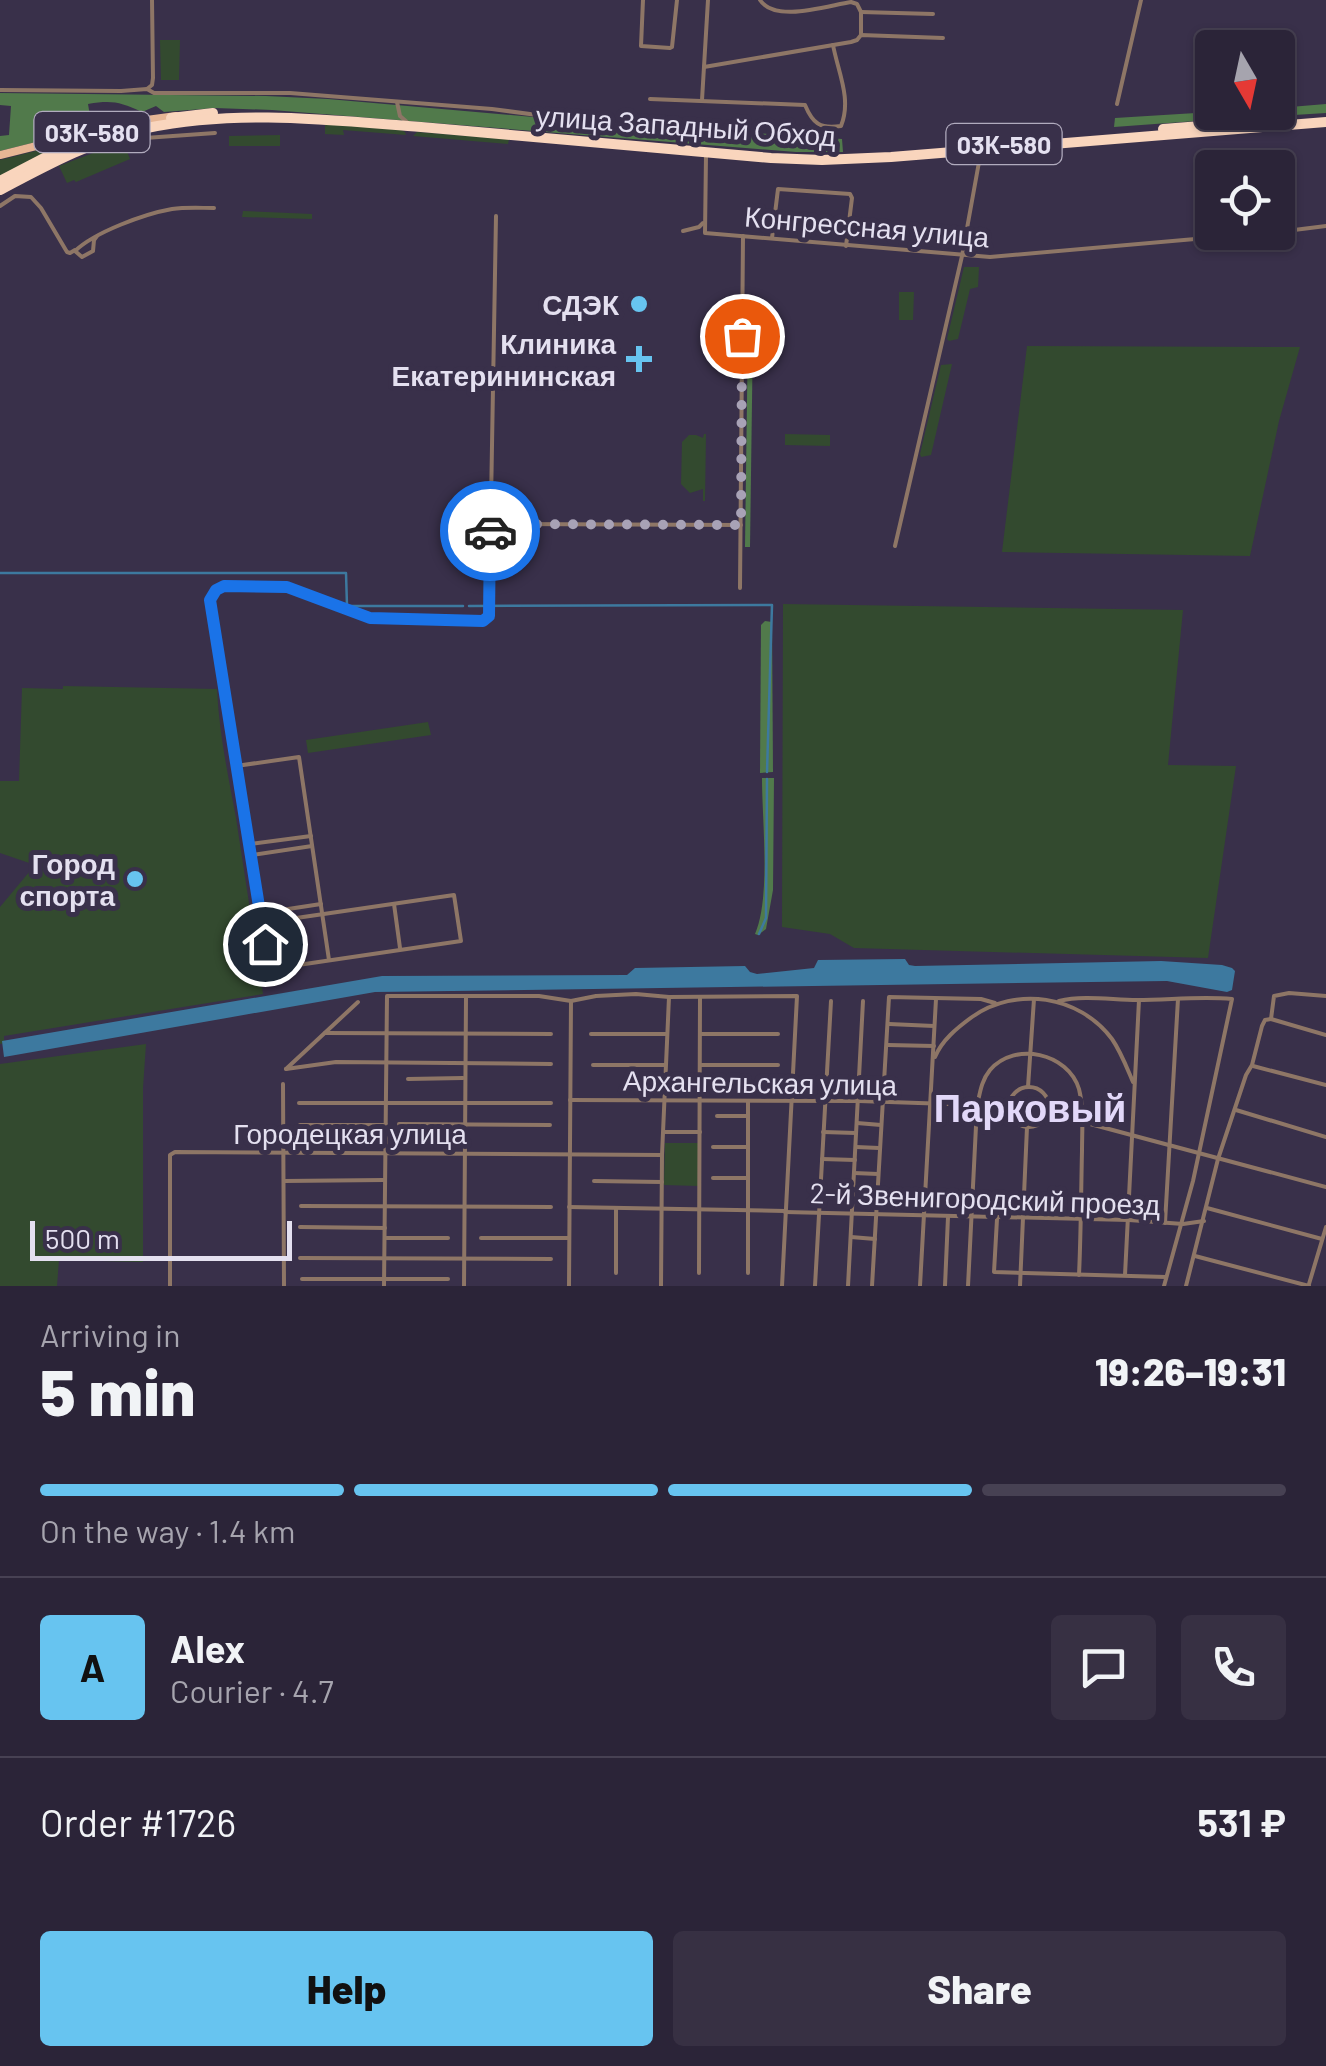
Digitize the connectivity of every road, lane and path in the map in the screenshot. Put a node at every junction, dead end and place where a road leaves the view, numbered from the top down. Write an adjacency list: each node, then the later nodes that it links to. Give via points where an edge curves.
1 (152, 0): 13 (street, via 153,78)
2 (642, 0): 3 (street, via 641,46 670,48)
3 (677, 0)
4 (708, 0): 12 (street)
5 (760, 0): 7 (street, via 778,14 851,2)
6 (1141, 0): 18 (street)
7 (861, 12): 8 (street); 9 (street)
8 (933, 14)
9 (861, 35): 10 (street); 11 (street)
10 (943, 38)
11 (833, 45): 12 (street); 16 (street, via 845,100 841,126 816,124 805,105)
12 (704, 67): 16 (street)
13 (146, 89): 14 (street); 17 (street)
14 (0, 90)
15 (650, 99): 16 (street)
16 (702, 100)
17 (397, 102): 20 (street); 21 (street)
18 (1117, 104)
19 (186, 115): 22 (highway, 03К-580); 27 (main road, 03К-580); 30 (highway, 03К-580, via 93,137)
20 (391, 116): 22 (highway, улица Западный Обход / 03К-580); 24 (highway, улица Западный Обход / 03К-580); 24 (street)
21 (545, 116)
22 (346, 120): 28 (highway, улица Западный Обход / 03К-580); 29 (highway, 03К-580, via 175,123)
23 (1322, 121): 26 (highway, улица Западный Обход / 03К-580); 28 (highway, улица Западный Обход / 03К-580, via 908,153)
24 (412, 124): 28 (highway, улица Западный Обход / 03К-580)
25 (215, 132): 29 (street, via 120,142)
26 (982, 150): 28 (highway, улица Западный Обход / 03К-580, via 822,160); 46 (street)
27 (0, 155)
28 (706, 155): 35 (street)
29 (63, 158): 30 (highway, 03К-580)
30 (8, 180): 31 (highway)
31 (0, 191)
32 (0, 206): 45 (street, via 15,196 30,197 66,252)
33 (214, 208): 40 (street, via 168,210)
34 (496, 216): 47 (street)
35 (704, 218): 38 (street, via 699,227); 39 (street); 39 (street, Конгрессная улица, via 704,233)
36 (1326, 226): 37 (street, Конгрессная улица)
37 (1295, 230)
38 (682, 231)
39 (721, 234): 41 (street, Конгрессная улица)
40 (97, 236): 45 (street); 45 (street, via 93,251 82,257)
41 (742, 236): 42 (street, Конгрессная улица); 48 (street)
42 (772, 239): 44 (street, Конгрессная улица); 44 (street, via 778,189 850,194)
43 (1195, 240): 46 (street, Конгрессная улица)
44 (846, 246): 46 (street, Конгрессная улица)
45 (75, 250)
46 (962, 256): 49 (street)
47 (490, 524): 48 (street); 51 (street, via 489,616 483,621 370,618 287,587 216,590 210,610)
48 (741, 525): 50 (street)
49 (895, 546)
50 (740, 588)
51 (236, 766): 52 (street, via 299,757); 53 (street)
52 (311, 836): 53 (street); 54 (street)
53 (249, 844): 55 (street)
54 (312, 846): 55 (street); 56 (street)
55 (250, 855): 58 (street)
56 (321, 904): 58 (street); 59 (street)
57 (394, 904): 59 (street); 61 (street); 61 (street, via 454,895 461,942)
58 (260, 913): 60 (street)
59 (323, 914): 60 (street); 62 (street)
60 (262, 923): 62 (street, via 270,967)
61 (400, 950): 62 (street)
62 (329, 960)
63 (1326, 996): 77 (street, via 1274,996)
64 (668, 997): 65 (street); 71 (street); 85 (street)
65 (700, 997): 86 (street); 112 (street, via 797,996)
66 (466, 998): 71 (street); 81 (street, via 387,996); 82 (street)
67 (936, 999): 76 (street); 78 (street, via 889,998); 79 (street)
68 (1034, 999): 74 (street); 76 (street); 91 (street)
69 (1178, 999): 70 (street); 142 (street); 148 (street, via 1232,998)
70 (1139, 1000): 74 (street); 105 (street)
71 (571, 1001): 107 (street)
72 (831, 1001): 110 (street)
73 (864, 1001): 113 (street)
74 (1059, 1001): 105 (street, via 1113,1040)
75 (358, 1002): 80 (street)
76 (995, 1003): 99 (street, via 952,1033)
77 (1271, 1019): 88 (street); 100 (street, via 1262,1026)
78 (887, 1024): 79 (street); 89 (street)
79 (934, 1026): 90 (street)
80 (325, 1033): 81 (street); 92 (street, via 286,1069)
81 (387, 1033): 82 (street); 92 (street)
82 (466, 1034): 83 (street); 93 (street)
83 (551, 1034)
84 (592, 1034): 85 (street)
85 (667, 1034): 97 (street)
86 (700, 1034): 87 (street); 96 (street)
87 (778, 1034)
88 (1326, 1035)
89 (886, 1045): 90 (street); 114 (street)
90 (934, 1046): 99 (street)
91 (1030, 1053): 106 (street); 120 (street, via 991,1070); 126 (street, via 1052,1059 1074,1078)
92 (386, 1064): 93 (street); 116 (street)
93 (465, 1064): 94 (street); 102 (street)
94 (552, 1064)
95 (593, 1064): 97 (street)
96 (700, 1064): 98 (street); 109 (street)
97 (665, 1065): 108 (street)
98 (778, 1065)
99 (932, 1065): 119 (street)
100 (1252, 1065): 104 (street); 122 (street)
101 (408, 1078): 102 (street)
102 (464, 1078): 117 (street)
103 (283, 1084): 146 (street)
104 (1326, 1085)
105 (1135, 1086): 139 (street)
106 (1028, 1087): 121 (street, via 1014,1092); 123 (street, via 1043,1093)
107 (570, 1100): 108 (street, Архангельская улица); 150 (street)
108 (664, 1100): 109 (street, Архангельская улица); 135 (street)
109 (700, 1100): 111 (street, Архангельская улица); 136 (street)
110 (825, 1100): 112 (street, Архангельская улица); 113 (street, Архангельская улица); 137 (street)
111 (748, 1101): 112 (street, Архангельская улица); 125 (street)
112 (791, 1101): 174 (street)
113 (859, 1101): 114 (street, Архангельская улица); 130 (street)
114 (882, 1102): 119 (street, Архангельская улица); 133 (street)
115 (299, 1103): 116 (street)
116 (386, 1103): 117 (street); 132 (street)
117 (464, 1103): 118 (street); 128 (street)
118 (551, 1103)
119 (930, 1104): 120 (street, Архангельская улица); 178 (street)
120 (977, 1106): 121 (street, Архангельская улица); 180 (street)
121 (1008, 1106): 134 (street, via 1011,1118)
122 (1236, 1110): 140 (street); 153 (street)
123 (1049, 1113): 126 (street); 134 (street)
124 (717, 1116): 125 (street)
125 (748, 1116): 143 (street)
126 (1082, 1122): 139 (street); 183 (street)
127 (398, 1124): 128 (street)
128 (464, 1124): 129 (street); 149 (street)
129 (550, 1124)
130 (857, 1124): 133 (street); 138 (street)
131 (300, 1125): 132 (street)
132 (386, 1125): 147 (street)
133 (881, 1125): 145 (street)
134 (1027, 1128): 181 (street)
135 (663, 1132): 136 (street); 151 (street)
136 (700, 1132): 172 (street)
137 (823, 1132): 138 (street); 152 (street)
138 (856, 1133): 144 (street)
139 (1132, 1136): 142 (street); 184 (street)
140 (1326, 1136)
141 (713, 1146): 143 (street)
142 (1169, 1146): 148 (street); 186 (street)
143 (748, 1147): 158 (street)
144 (856, 1147): 145 (street); 154 (street)
145 (879, 1148): 156 (street)
146 (284, 1153): 147 (street, Городецкая улица); 159 (street); 213 (street, Городецкая улица, via 170,1155)
147 (386, 1153): 149 (street, Городецкая улица); 160 (street)
148 (1198, 1153): 153 (street); 187 (street)
149 (464, 1154): 150 (street, Городецкая улица); 166 (street)
150 (570, 1155): 151 (street, Городецкая улица); 168 (street)
151 (662, 1156): 162 (street)
152 (822, 1158): 154 (street); 175 (street)
153 (1218, 1159): 163 (street); 170 (street)
154 (854, 1160): 155 (street)
155 (854, 1173): 156 (street); 176 (street)
156 (878, 1174): 177 (street)
157 (713, 1178): 158 (street)
158 (748, 1178): 173 (street)
159 (284, 1180): 160 (street); 214 (street)
160 (385, 1180): 165 (street)
161 (594, 1181): 162 (street)
162 (662, 1182): 171 (street)
163 (1326, 1188)
164 (301, 1206): 165 (street)
165 (385, 1206): 166 (street); 190 (street)
166 (464, 1207): 167 (street); 201 (street)
167 (551, 1207)
168 (570, 1207): 169 (street, 2-й Звенигородский проезд); 194 (street)
169 (616, 1208): 171 (street, 2-й Звенигородский проезд); 204 (street)
170 (1208, 1208): 185 (street); 197 (street)
171 (662, 1209): 172 (street, 2-й Звенигородский проезд); 218 (street)
172 (700, 1210): 173 (street, 2-й Звенигородский проезд); 205 (street)
173 (748, 1211): 174 (street, 2-й Звенигородский проезд); 206 (street)
174 (785, 1212): 175 (street, 2-й Звенигородский проезд); 219 (street)
175 (819, 1213): 176 (street, 2-й Звенигородский проезд); 220 (street)
176 (852, 1214): 177 (street, 2-й Звенигородский проезд); 195 (street)
177 (876, 1214): 178 (street, 2-й Звенигородский проезд); 196 (street)
178 (924, 1217): 179 (street, 2-й Звенигородский проезд); 223 (street)
179 (948, 1218): 180 (street, 2-й Звенигородский проезд); 224 (street)
180 (972, 1218): 182 (street, 2-й Звенигородский проезд); 225 (street)
181 (1022, 1218): 182 (street, 2-й Звенигородский проезд); 183 (street, 2-й Звенигородский проезд); 203 (street)
182 (997, 1219): 203 (street, via 994,1272)
183 (1081, 1220): 184 (street, 2-й Звенигородский проезд); 207 (street)
184 (1129, 1220): 186 (street, 2-й Звенигородский проезд); 208 (street)
185 (1204, 1221): 187 (street, 2-й Звенигородский проезд); 198 (street)
186 (1165, 1223): 187 (street, 2-й Звенигородский проезд)
187 (1183, 1224): 209 (street)
188 (1326, 1226): 197 (street)
189 (300, 1227): 190 (street)
190 (385, 1228): 191 (street)
191 (385, 1238): 192 (street); 200 (street)
192 (448, 1238)
193 (481, 1238): 194 (street)
194 (569, 1238): 217 (street)
195 (852, 1238): 196 (street); 221 (street)
196 (875, 1239): 222 (street)
197 (1322, 1239): 229 (street)
198 (1195, 1256): 228 (street); 229 (street)
199 (300, 1258): 200 (street)
200 (384, 1259): 201 (street); 210 (street)
201 (464, 1259): 202 (street); 216 (street)
202 (551, 1259)
203 (1020, 1272): 207 (street); 226 (street)
204 (616, 1273)
205 (700, 1273)
206 (748, 1273)
207 (1080, 1275): 208 (street)
208 (1124, 1276): 209 (street)
209 (1167, 1277): 227 (street)
210 (384, 1278): 211 (street); 212 (street); 215 (street)
211 (302, 1279)
212 (448, 1279)
213 (170, 1286)
214 (284, 1286)
215 (384, 1286)
216 (464, 1286)
217 (568, 1286)
218 (661, 1286)
219 (782, 1286)
220 (815, 1286)
221 (848, 1286)
222 (872, 1286)
223 (920, 1286)
224 (945, 1286)
225 (968, 1286)
226 (1020, 1286)
227 (1164, 1286)
228 (1186, 1286)
229 (1309, 1286)

